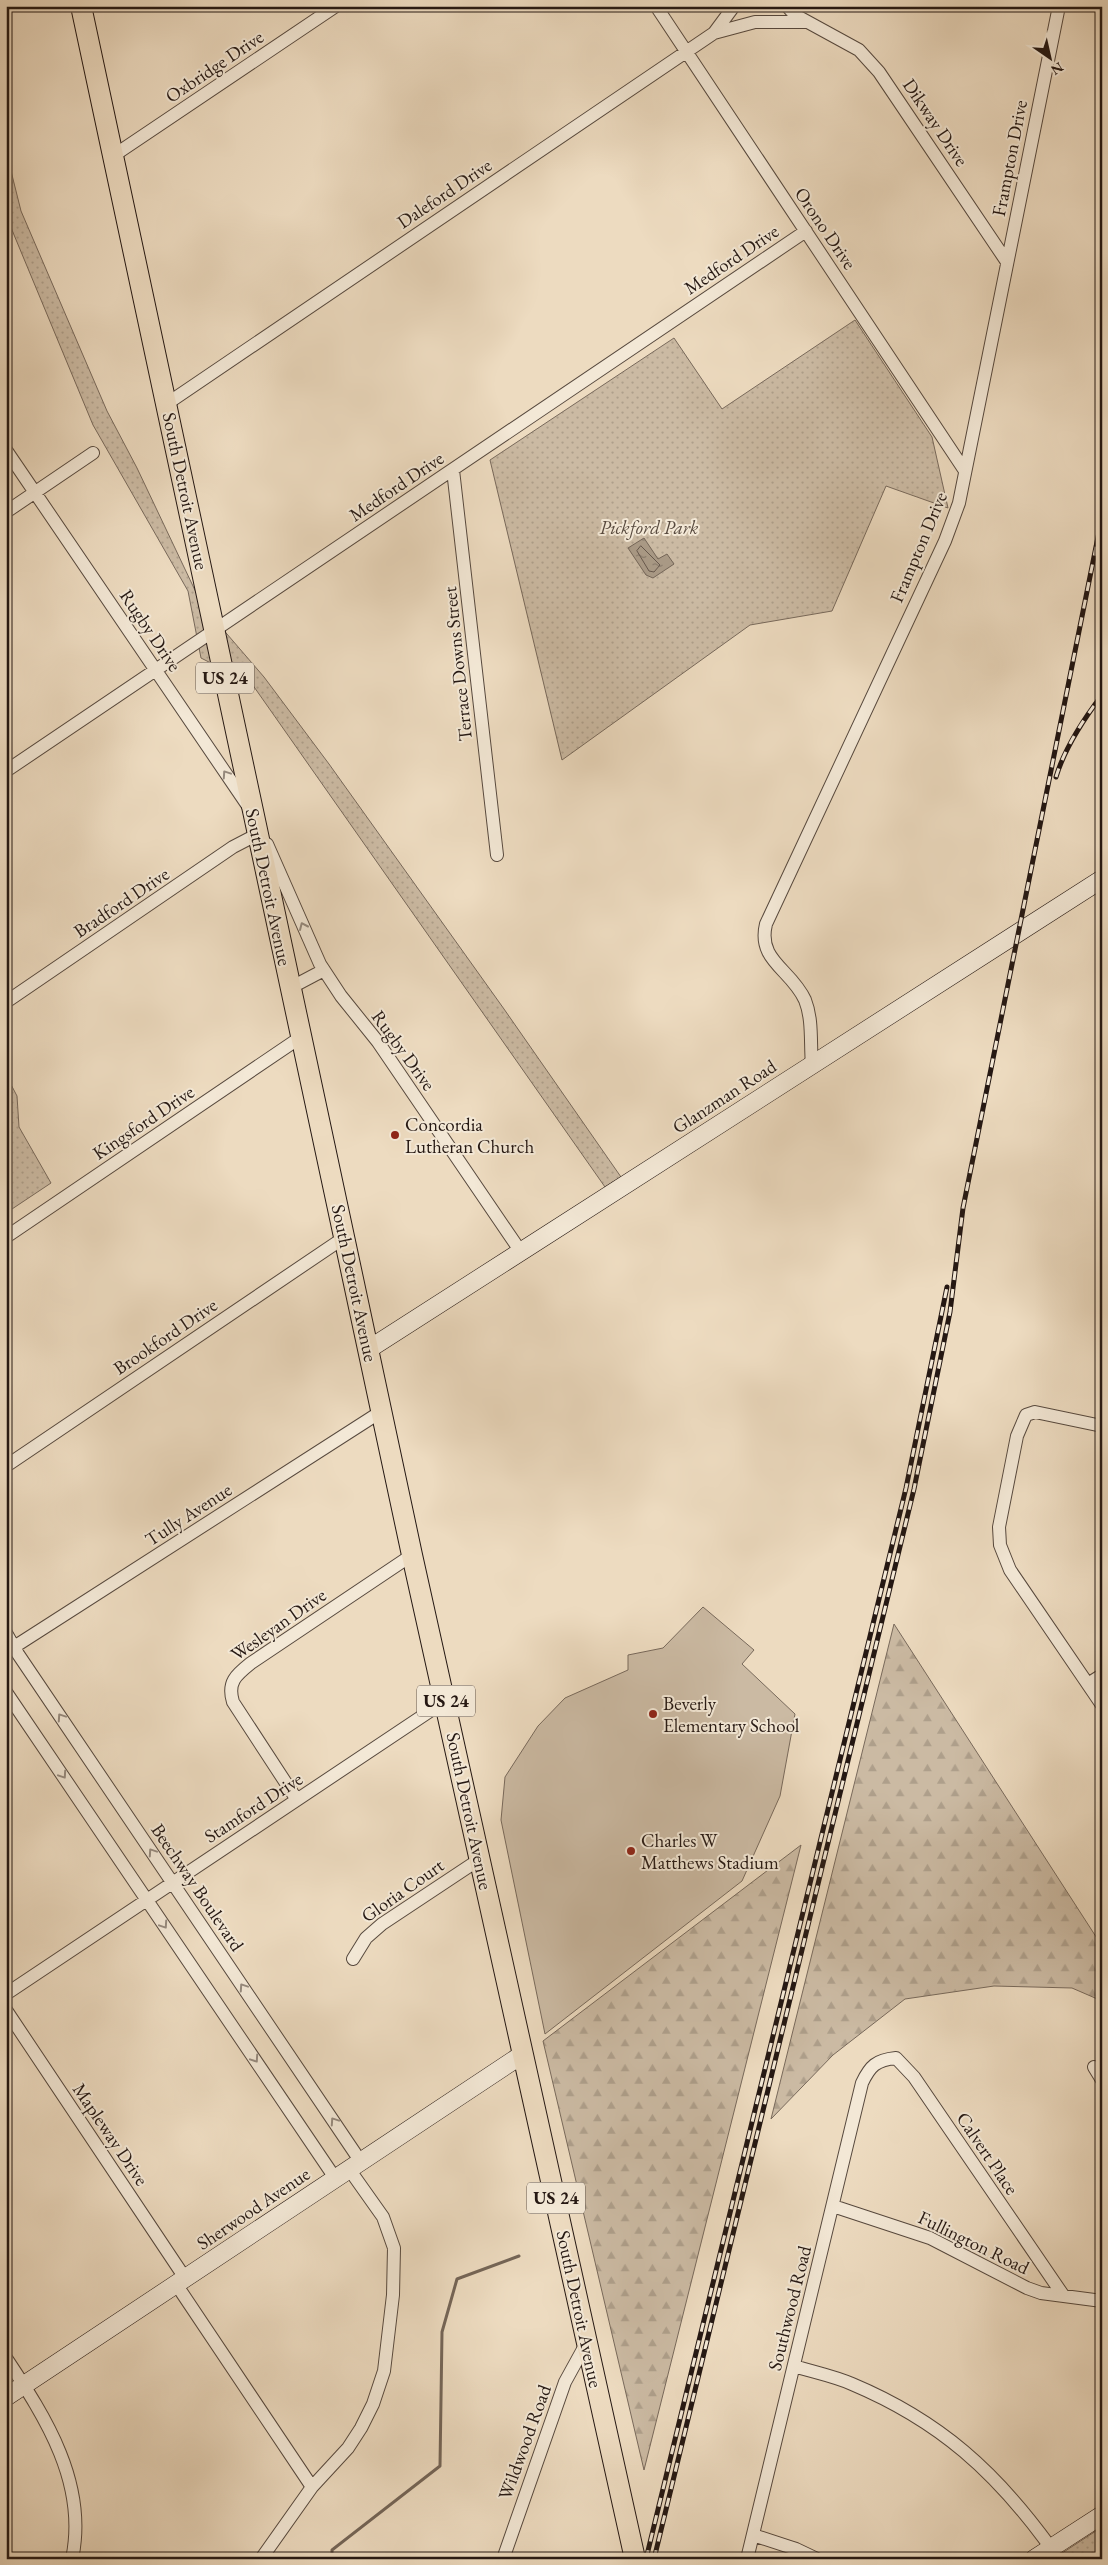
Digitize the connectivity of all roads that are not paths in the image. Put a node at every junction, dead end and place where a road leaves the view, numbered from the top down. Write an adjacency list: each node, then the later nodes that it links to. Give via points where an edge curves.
1 (81, 6): 10 (main road, South Detroit Avenue / US 24)
2 (336, 6): 10 (street, Oxbridge Drive)
3 (656, 6): 9 (street, Orono Drive)
4 (734, 6): 8 (street, Daleford Drive)
5 (787, 6): 7 (street, Dikway Drive)
6 (1059, 6): 12 (street, Frampton Drive)
7 (812, 24): 8 (street, Dikway Drive, via 791,20 755,22); 12 (street, Dikway Drive, via 859,50 879,72)
8 (714, 33): 9 (street, Daleford Drive)
9 (686, 52): 11 (street, Orono Drive); 13 (street, Daleford Drive)
10 (113, 156): 13 (main road, South Detroit Avenue / US 24)
11 (806, 231): 16 (street, Medford Drive); 17 (street, Orono Drive)
12 (1007, 262): 17 (street, Frampton Drive)
13 (168, 403): 20 (main road, South Detroit Avenue / US 24)
14 (6, 450): 18 (street, Rugby Drive)
15 (93, 452): 18 (street)
16 (453, 470): 20 (street, Medford Drive); 25 (street, Terrace Downs Street)
17 (965, 471): 31 (street, Frampton Drive, via 959,503 945,540 766,924 763,938 766,950 795,982 805,1001 811,1028)
18 (35, 493): 19 (street); 21 (street, Rugby Drive)
19 (6, 512)
20 (215, 631): 21 (street, Medford Drive); 23 (main road, South Detroit Avenue / US 24)
21 (156, 670): 22 (street, Medford Drive); 23 (street, Rugby Drive, one-way to 21)
22 (6, 771)
23 (253, 814): 24 (main road, South Detroit Avenue / US 24); 27 (street, Rugby Drive, one-way to 23)
24 (258, 834): 28 (main road, South Detroit Avenue / US 24); 29 (street, Bradford Drive, via 233,847)
25 (497, 855)
26 (1102, 879): 31 (street, Glanzman Road)
27 (324, 970): 28 (street); 34 (street, Rugby Drive, via 378,1042)
28 (290, 988): 30 (main road, South Detroit Avenue / US 24)
29 (6, 1002)
30 (301, 1037): 32 (street, Kingsford Drive); 33 (main road, South Detroit Avenue / US 24)
31 (812, 1065): 34 (street, Glanzman Road)
32 (6, 1237)
33 (345, 1237): 35 (main road, South Detroit Avenue / US 24); 38 (street, Brookford Drive)
34 (521, 1252): 35 (street, Glanzman Road)
35 (369, 1349): 36 (main road, South Detroit Avenue / US 24)
36 (382, 1411): 39 (main road, South Detroit Avenue / US 24); 41 (street, Tully Avenue)
37 (1102, 1426): 43 (street, via 1036,1412 1026,1416 1016,1436 999,1527 1000,1544 1010,1570)
38 (6, 1466)
39 (412, 1555): 45 (main road, South Detroit Avenue / US 24); 47 (street, Wesleyan Drive, via 251,1663 232,1680 230,1692 233,1702)
40 (6, 1633): 41 (street, Beechway Boulevard)
41 (14, 1648): 49 (street, Beechway Boulevard, one-way to 41)
42 (1102, 1675): 43 (street)
43 (1088, 1684): 46 (street)
44 (6, 1692): 50 (street, one-way to 50)
45 (446, 1701): 47 (street, Stamford Drive); 48 (main road, South Detroit Avenue / US 24)
46 (1102, 1705)
47 (297, 1800): 49 (street, Stamford Drive)
48 (480, 1859): 51 (street, Gloria Court, via 382,1924 366,1938); 54 (main road, South Detroit Avenue / US 24)
49 (172, 1883): 50 (street, Stamford Drive); 58 (street, Beechway Boulevard, one-way to 49)
50 (147, 1900): 52 (street, Stamford Drive); 58 (street, one-way to 58)
51 (353, 1959)
52 (6, 1994)
53 (6, 2010): 60 (street, Mapleway Drive)
54 (523, 2054): 58 (street, Sherwood Avenue); 63 (main road, South Detroit Avenue / US 24)
55 (870, 2067): 59 (street, Southwood Road, via 862,2083); 61 (street, Calvert Place, via 883,2059 896,2058 914,2077)
56 (1094, 2067): 57 (street)
57 (1102, 2080)
58 (348, 2170): 60 (street, Sherwood Avenue); 68 (street, via 383,2217 392,2238 394,2286 390,2330 378,2392 361,2428 348,2448)
59 (833, 2206): 61 (street, Fullington Road, via 930,2238 1027,2288); 65 (street, Southwood Road)
60 (180, 2281): 66 (street, Sherwood Avenue); 68 (street, Mapleway Drive)
61 (1063, 2296): 62 (street, Fullington Road)
62 (1102, 2301)
63 (587, 2342): 74 (street, Wildwood Road, via 565,2382); 75 (main road, South Detroit Avenue / US 24)
64 (6, 2358): 66 (street)
65 (794, 2366): 70 (street, Southwood Road); 71 (street, via 850,2383 882,2397 948,2438 978,2462 1020,2505)
66 (24, 2385): 67 (street, Sherwood Avenue); 72 (street, via 51,2430 71,2483 77,2529)
67 (6, 2397)
68 (312, 2487): 73 (street)
69 (1102, 2515): 71 (street)
70 (753, 2535): 76 (street, Southwood Road); 77 (street)
71 (1051, 2548): 78 (street)
72 (72, 2559)
73 (261, 2559)
74 (503, 2559)
75 (635, 2559)
76 (747, 2559)
77 (818, 2559)
78 (1034, 2559)

